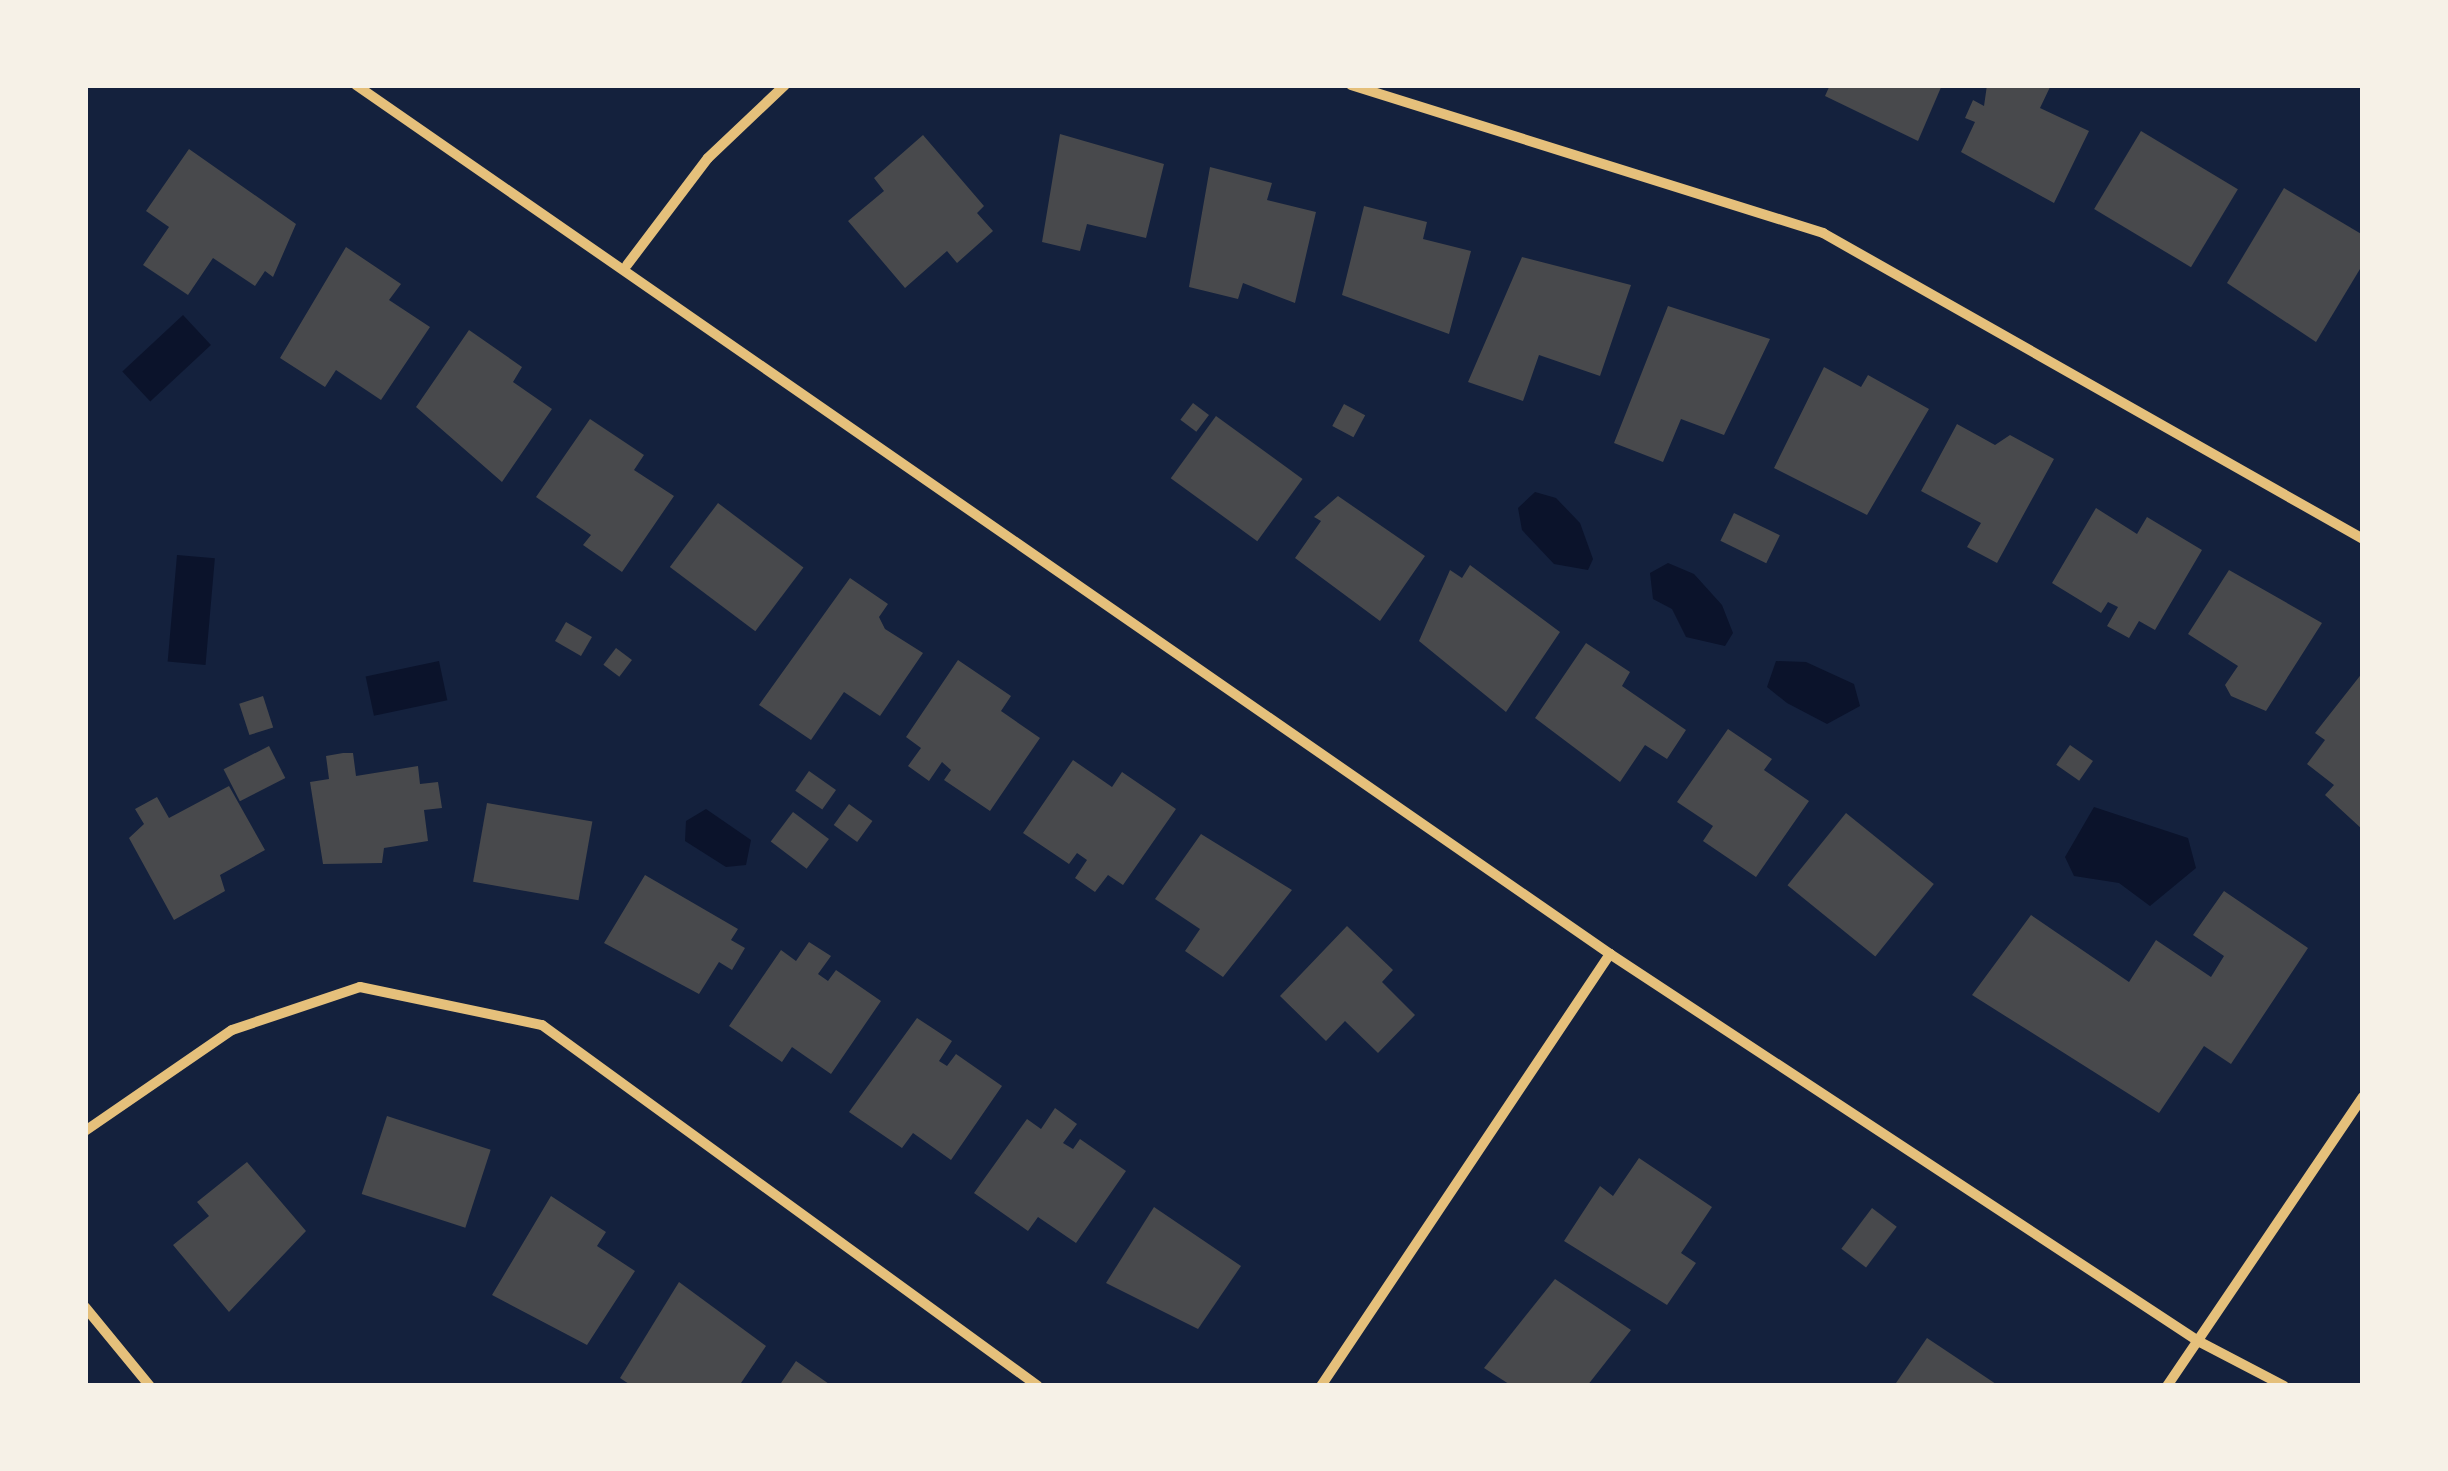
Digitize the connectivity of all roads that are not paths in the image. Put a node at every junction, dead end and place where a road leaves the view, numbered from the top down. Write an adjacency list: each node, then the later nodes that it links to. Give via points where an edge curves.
1 (356, 85): 4 (street)
2 (785, 85): 4 (street, via 708,158)
3 (1351, 85): 5 (street, via 1823,233)
4 (627, 266): 6 (street)
5 (2363, 539)
6 (1610, 954): 10 (street); 13 (street)
7 (2363, 1097): 10 (street)
8 (85, 1132): 12 (street, via 232,1030 360,987 542,1025)
9 (85, 1307): 11 (street)
10 (2198, 1341): 14 (street); 15 (street)
11 (150, 1386)
12 (1038, 1386)
13 (1320, 1386)
14 (2168, 1386)
15 (2284, 1386)

